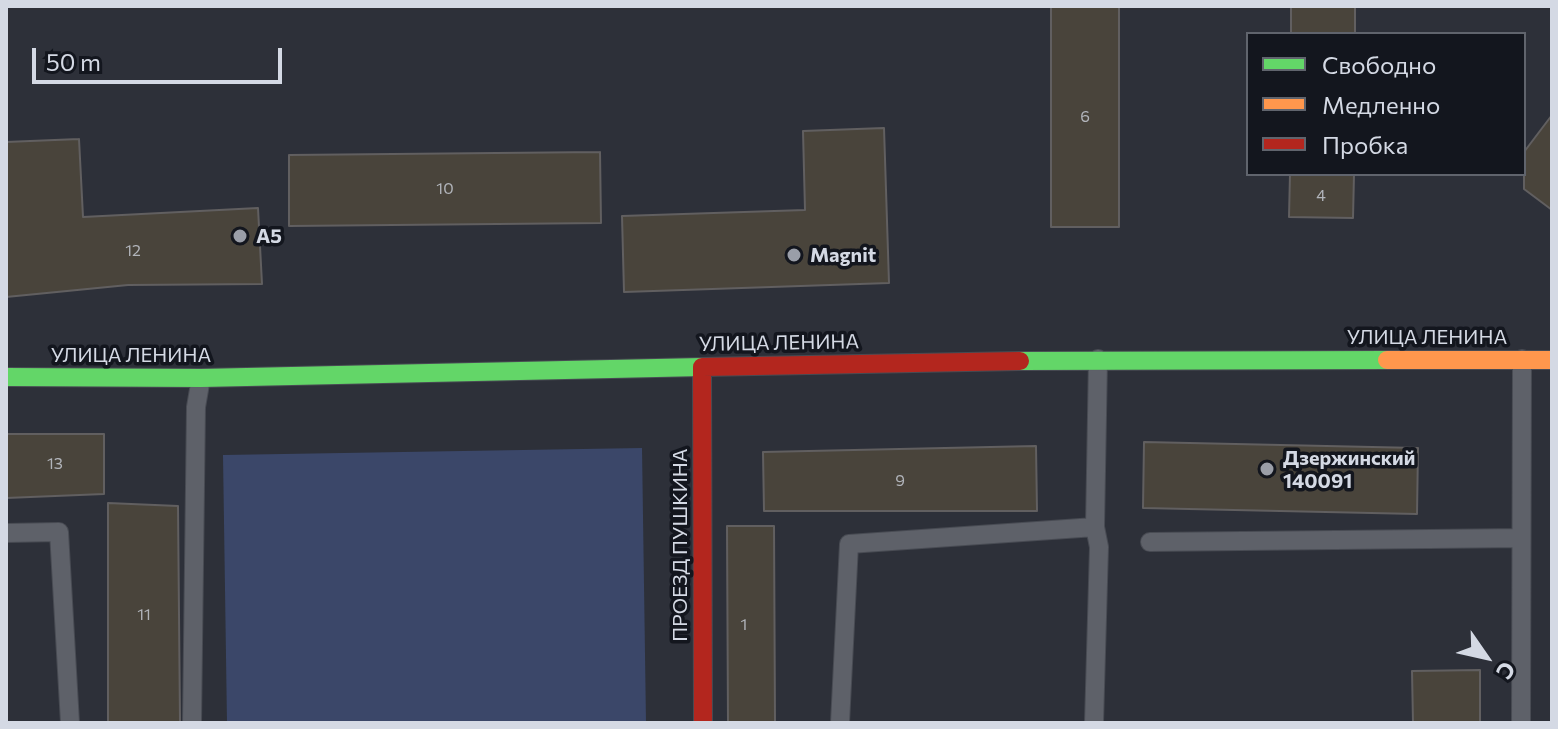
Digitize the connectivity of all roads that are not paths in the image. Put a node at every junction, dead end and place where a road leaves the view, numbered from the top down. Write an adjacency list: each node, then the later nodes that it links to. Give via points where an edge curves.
1 (1098, 359): 2 (street, УЛИЦА ЛЕНИНА); 4 (street, УЛИЦА ЛЕНИНА); 7 (lane)
2 (1522, 359): 3 (street, УЛИЦА ЛЕНИНА); 9 (lane)
3 (1552, 360)
4 (702, 367): 6 (street, УЛИЦА ЛЕНИНА); 13 (street, ПРОЕЗД ПУШКИНА)
5 (6, 377): 6 (street, УЛИЦА ЛЕНИНА)
6 (201, 378): 12 (lane, via 196,407)
7 (1095, 527): 14 (lane, via 849,544); 15 (lane, via 1099,547)
8 (6, 533): 11 (lane, via 59,532)
9 (1521, 538): 10 (lane); 16 (lane)
10 (1150, 542)
11 (70, 723)
12 (192, 723)
13 (703, 723)
14 (840, 723)
15 (1094, 723)
16 (1521, 723)

